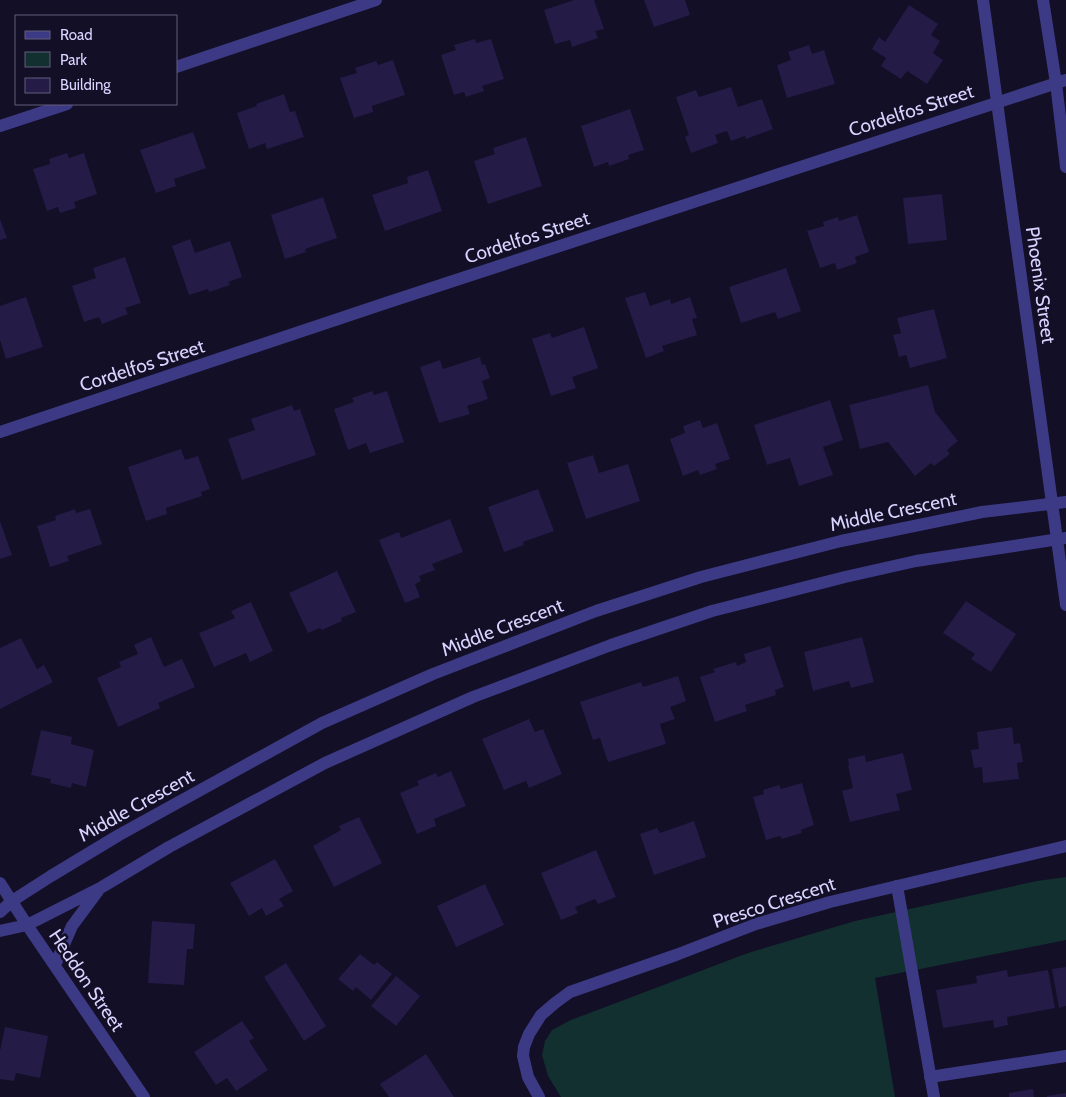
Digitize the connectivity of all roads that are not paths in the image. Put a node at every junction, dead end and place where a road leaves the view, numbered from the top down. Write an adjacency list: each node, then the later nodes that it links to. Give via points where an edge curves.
1 (376, 0): 4 (street)
2 (983, 0): 6 (street, Phoenix Street)
3 (1043, 0): 5 (street)
4 (178, 66)
5 (1061, 82): 6 (street, Cordelfos Street); 9 (street)
6 (997, 102): 10 (street, Cordelfos Street); 12 (street, Phoenix Street)
7 (64, 105): 8 (street)
8 (0, 126)
9 (1066, 167)
10 (0, 432)
11 (1066, 502): 12 (street, Middle Crescent)
12 (1052, 504): 13 (street, Phoenix Street); 19 (street, Middle Crescent, via 982,512 841,541 701,577 596,610 434,674 322,723 119,835)
13 (1062, 539): 14 (street, Phoenix Street); 18 (street, via 916,562 845,577 712,611 612,645 473,697 324,763)
14 (1066, 605)
15 (1066, 846): 17 (street, Presco Crescent)
16 (0, 883): 19 (street, Heddon Street)
17 (897, 886): 25 (street); 27 (street, Presco Crescent, via 756,924 570,992 541,1015 524,1047 528,1077)
18 (102, 887): 21 (street); 23 (street, via 72,926)
19 (12, 901): 20 (street, Middle Crescent); 21 (street, Heddon Street)
20 (0, 912)
21 (28, 926): 22 (street); 23 (street, Heddon Street)
22 (0, 931)
23 (55, 965): 26 (street, Heddon Street)
24 (1066, 1056): 25 (street)
25 (930, 1077): 28 (street)
26 (144, 1097)
27 (539, 1097)
28 (934, 1097)

